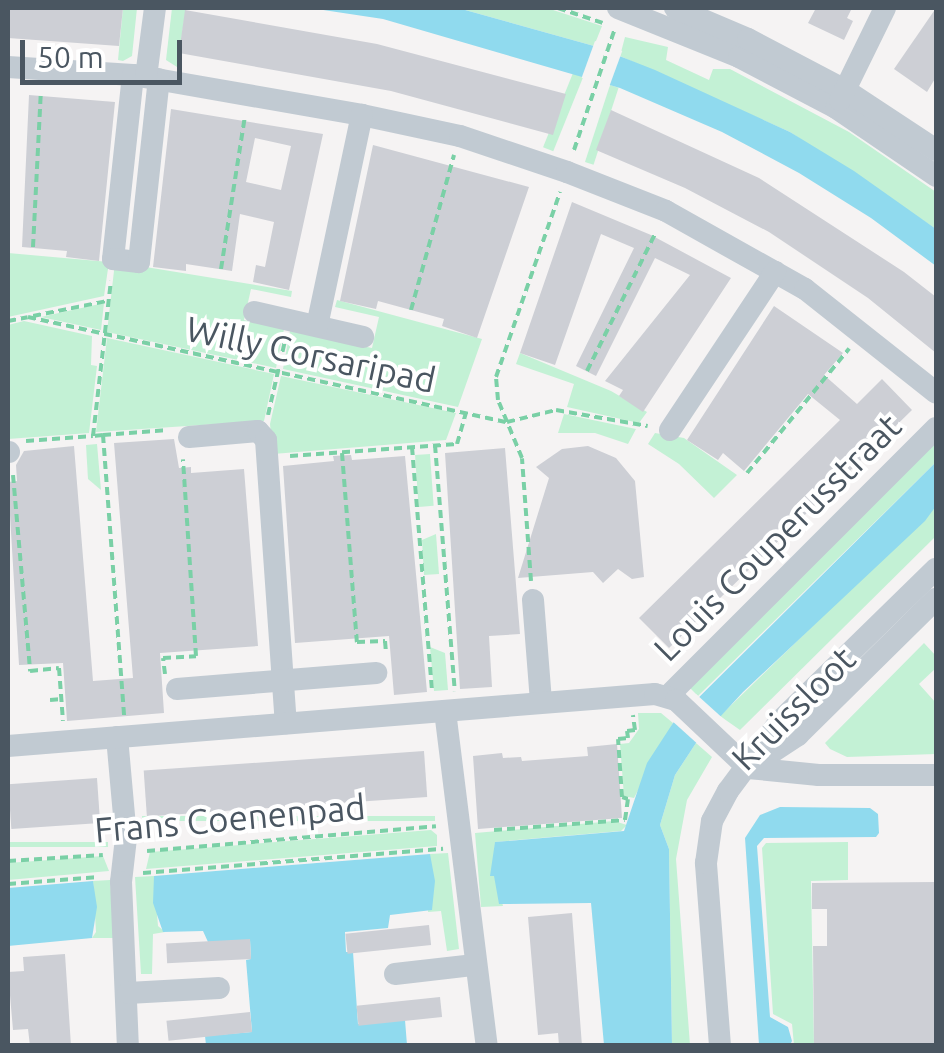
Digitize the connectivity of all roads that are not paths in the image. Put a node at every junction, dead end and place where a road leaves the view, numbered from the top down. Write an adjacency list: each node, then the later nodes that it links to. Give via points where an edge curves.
1 (155, 8): 6 (street)
2 (675, 8): 7 (street, via 736,33)
3 (885, 8): 7 (street)
4 (617, 17): 7 (street, via 722,50)
5 (8, 68): 6 (street, Louis Couperusstraat)
6 (146, 77): 8 (street, Louis Couperusstraat); 11 (street)
7 (841, 99): 9 (street); 10 (street)
8 (362, 114): 12 (street, Louis Couperusstraat, via 460,136 567,172 666,211); 14 (street)
9 (936, 150)
10 (936, 176)
11 (113, 259)
12 (775, 272): 16 (street, Louis Couperusstraat); 18 (street)
13 (254, 312): 14 (street)
14 (317, 326): 15 (street)
15 (363, 337)
16 (936, 392)
17 (936, 428): 27 (street, Louis Couperusstraat)
18 (670, 430)
19 (185, 438): 24 (street, via 265,446)
20 (936, 568): 32 (street, Kruissloot, via 780,721)
21 (533, 600): 26 (street)
22 (936, 600): 32 (street, Kruissloot, via 798,735)
23 (381, 665): 24 (street)
24 (282, 680): 25 (street); 29 (street)
25 (172, 689)
26 (541, 702): 27 (street, via 632,696); 28 (street)
27 (676, 702): 32 (street)
28 (445, 711): 29 (street); 34 (street)
29 (286, 723): 30 (street)
30 (121, 736): 31 (street); 37 (street)
31 (8, 746)
32 (748, 768): 33 (street); 40 (street, Kruissloot, via 721,802 706,846)
33 (936, 775)
34 (474, 964): 35 (street); 39 (street)
35 (395, 974)
36 (219, 988): 37 (street)
37 (128, 993): 38 (street)
38 (128, 1046)
39 (487, 1046)
40 (720, 1046)

